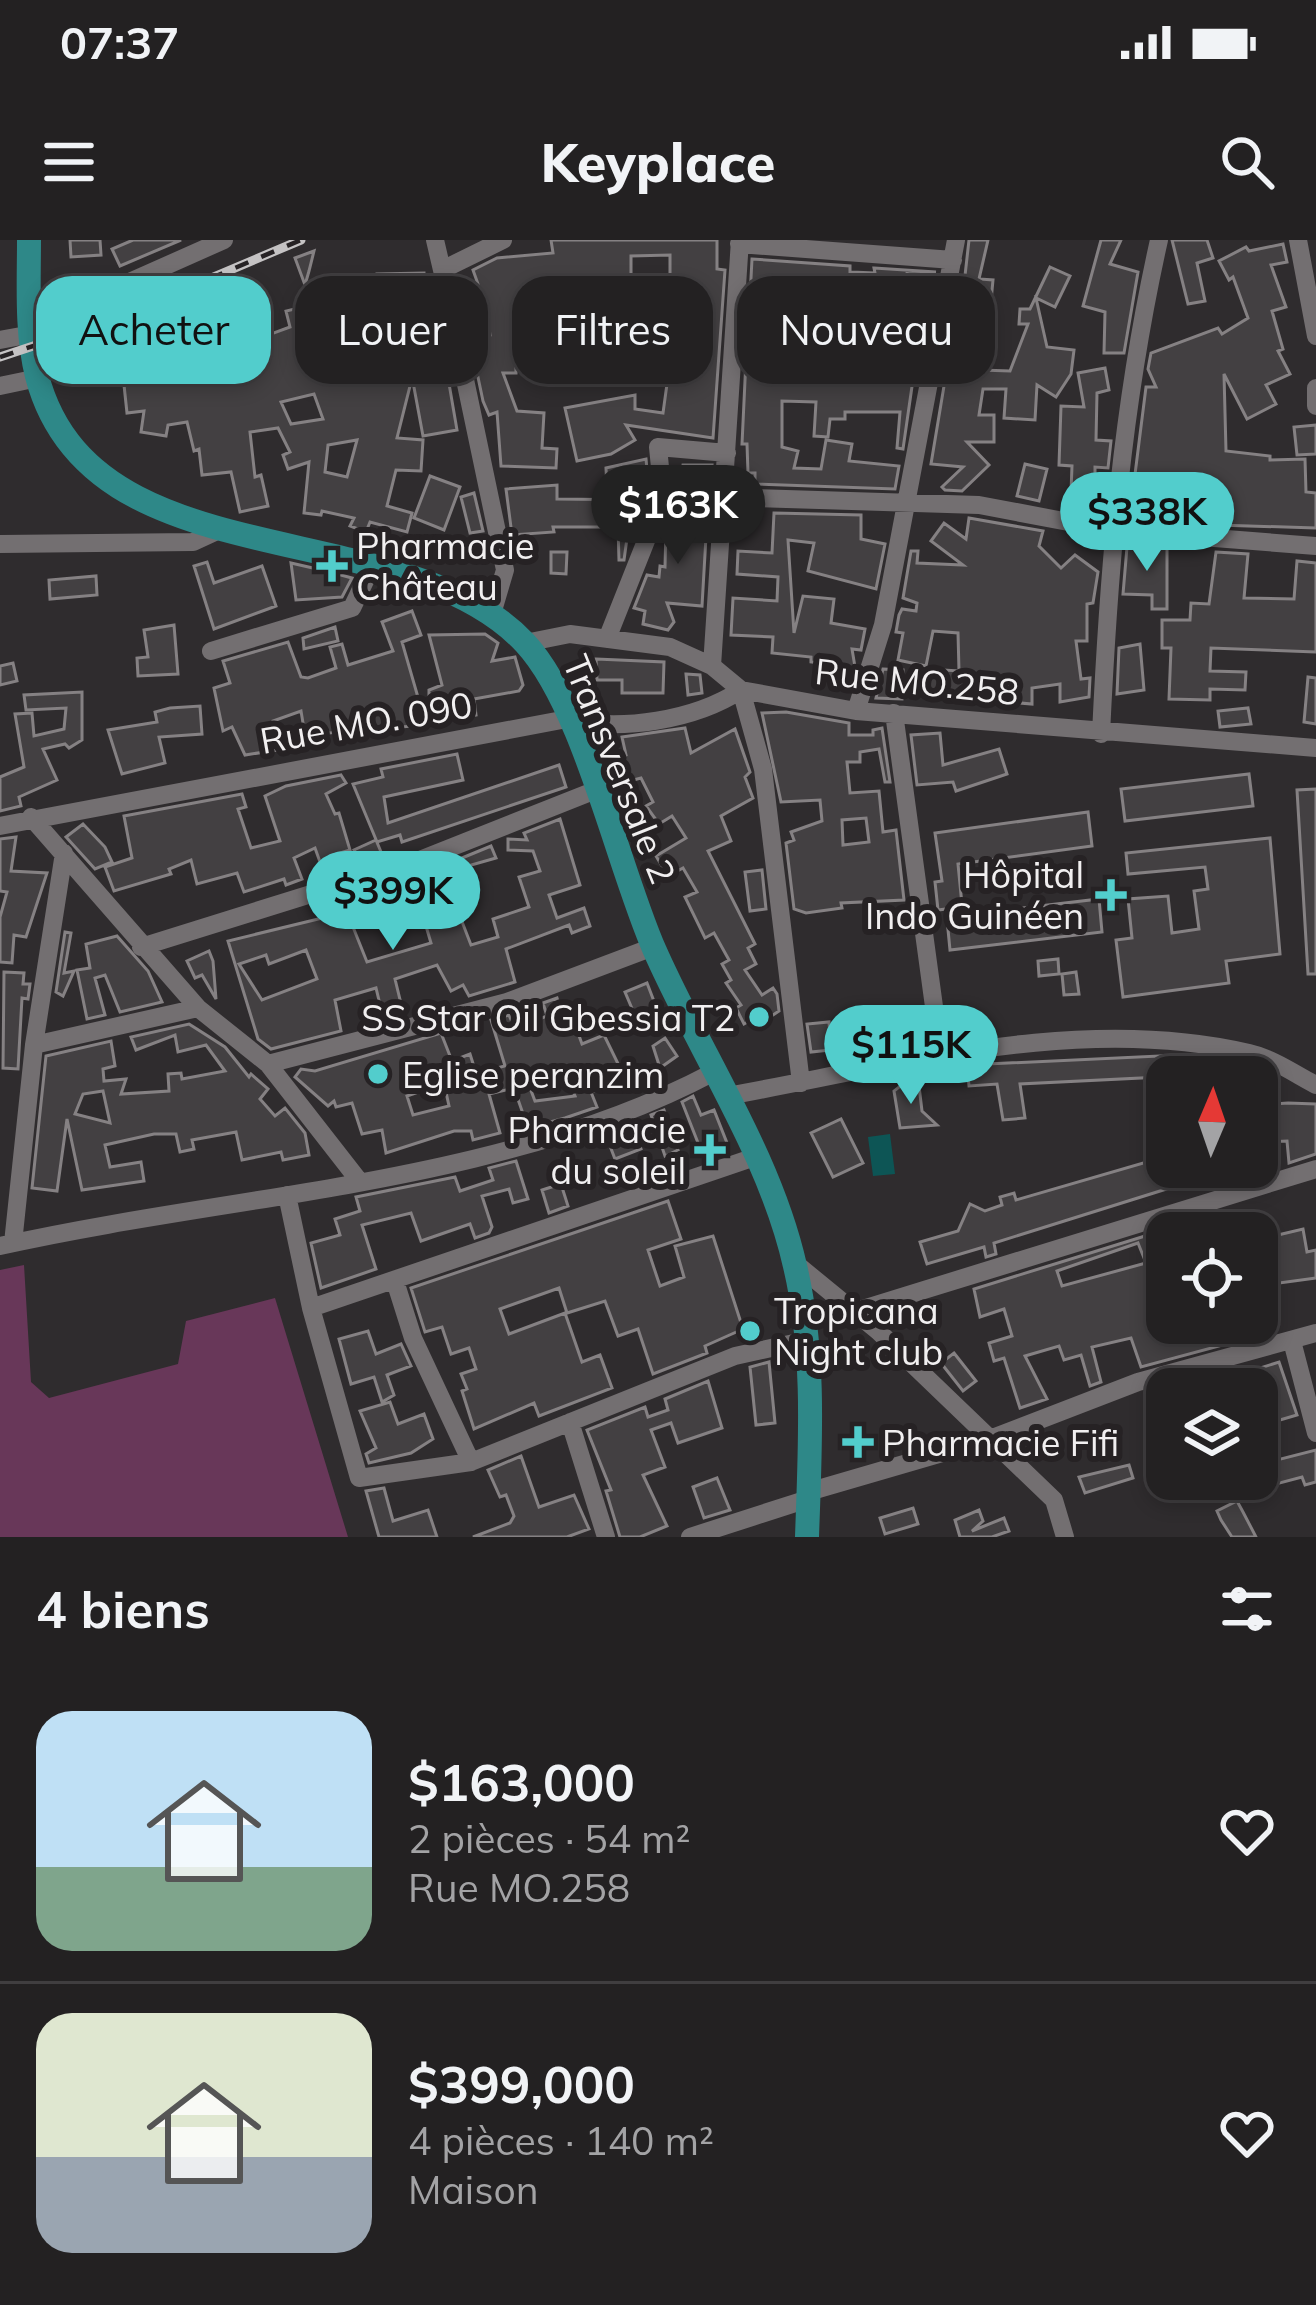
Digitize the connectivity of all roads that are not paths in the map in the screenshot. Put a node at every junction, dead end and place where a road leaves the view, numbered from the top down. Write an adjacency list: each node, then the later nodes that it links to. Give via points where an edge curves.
1 (29, 240): 10 (main road, Transversale 2)
2 (224, 240): 10 (street)
3 (435, 240): 9 (street)
4 (503, 240): 9 (street)
5 (1159, 240): 23 (street)
6 (1298, 240): 11 (street)
7 (740, 242): 8 (street); 19 (street)
8 (955, 250): 21 (street)
9 (442, 270): 27 (street, via 505,570)
10 (30, 323): 12 (street); 13 (main road, Transversale 2)
11 (1316, 336)
12 (0, 340)
13 (36, 364)
14 (36, 378): 16 (street)
15 (41, 384): 22 (main road, Transversale 2, via 81,456 161,508)
16 (0, 386)
17 (1316, 388): 18 (street)
18 (1316, 406)
19 (727, 453): 20 (street); 28 (street, via 658,447 663,498)
20 (724, 497): 21 (street); 31 (street)
21 (908, 506): 23 (street, via 979,505); 33 (street)
22 (219, 530): 24 (street, via 193,542); 26 (main road, Transversale 2)
23 (1111, 530): 25 (street); 36 (street)
24 (0, 544)
25 (1316, 545)
26 (373, 564): 27 (main road, Transversale 2, via 442,586); 30 (street, via 352,608)
27 (492, 614): 29 (main road, Transversale 2)
28 (608, 639): 29 (street, Rue MO.258, via 570,634); 31 (street, Rue MO.258, via 670,646)
29 (525, 643): 35 (main road, Transversale 2)
30 (211, 651)
31 (712, 666): 32 (street, Rue MO.258)
32 (741, 690): 33 (street, Rue MO.258); 35 (street, Rue MO. 090, via 715,707 622,724); 49 (street, via 763,769)
33 (856, 711): 34 (street, Rue MO.258)
34 (894, 713): 36 (street, Rue MO.258); 46 (street)
35 (567, 719): 38 (main road, Transversale 2); 39 (street, Rue MO. 090)
36 (1101, 734): 37 (street, Rue MO.258)
37 (1316, 748)
38 (596, 790): 42 (street, via 417,861); 43 (main road, Transversale 2)
39 (31, 817): 40 (street, Rue MO. 090); 41 (street)
40 (0, 826)
41 (64, 853): 42 (street); 45 (street)
42 (140, 947): 44 (street)
43 (653, 947): 47 (street, via 507,1002); 48 (main road, Transversale 2)
44 (198, 1008): 45 (street); 47 (street)
45 (34, 1045): 56 (street)
46 (941, 1058): 49 (street); 50 (street, via 1150,1037 1254,1054)
47 (268, 1064): 54 (street)
48 (712, 1073): 51 (main road, Transversale 2); 54 (street, via 599,1126)
49 (801, 1083): 51 (street)
50 (1316, 1085)
51 (727, 1096): 52 (main road, Transversale 2)
52 (755, 1157): 57 (main road, Transversale 2); 58 (street)
53 (1316, 1169): 60 (street)
54 (360, 1181): 55 (street)
55 (287, 1195): 56 (street); 59 (street)
56 (7, 1245)
57 (795, 1263): 60 (street); 62 (main road, Transversale 2)
58 (395, 1281): 59 (street); 67 (street)
59 (311, 1308): 67 (street, via 359,1478)
60 (856, 1311): 66 (street)
61 (1316, 1334): 63 (street)
62 (808, 1340): 64 (street, via 735,1356); 68 (main road, Transversale 2)
63 (1292, 1341): 65 (street); 66 (street, via 1138,1382)
64 (570, 1422): 67 (street); 70 (street)
65 (1316, 1433)
66 (990, 1438): 68 (street); 69 (street, via 1054,1501)
67 (471, 1462)
68 (808, 1496): 71 (street); 72 (main road, Transversale 2)
69 (1065, 1533): 73 (street)
70 (606, 1537)
71 (691, 1537)
72 (807, 1537)
73 (1042, 1537)

